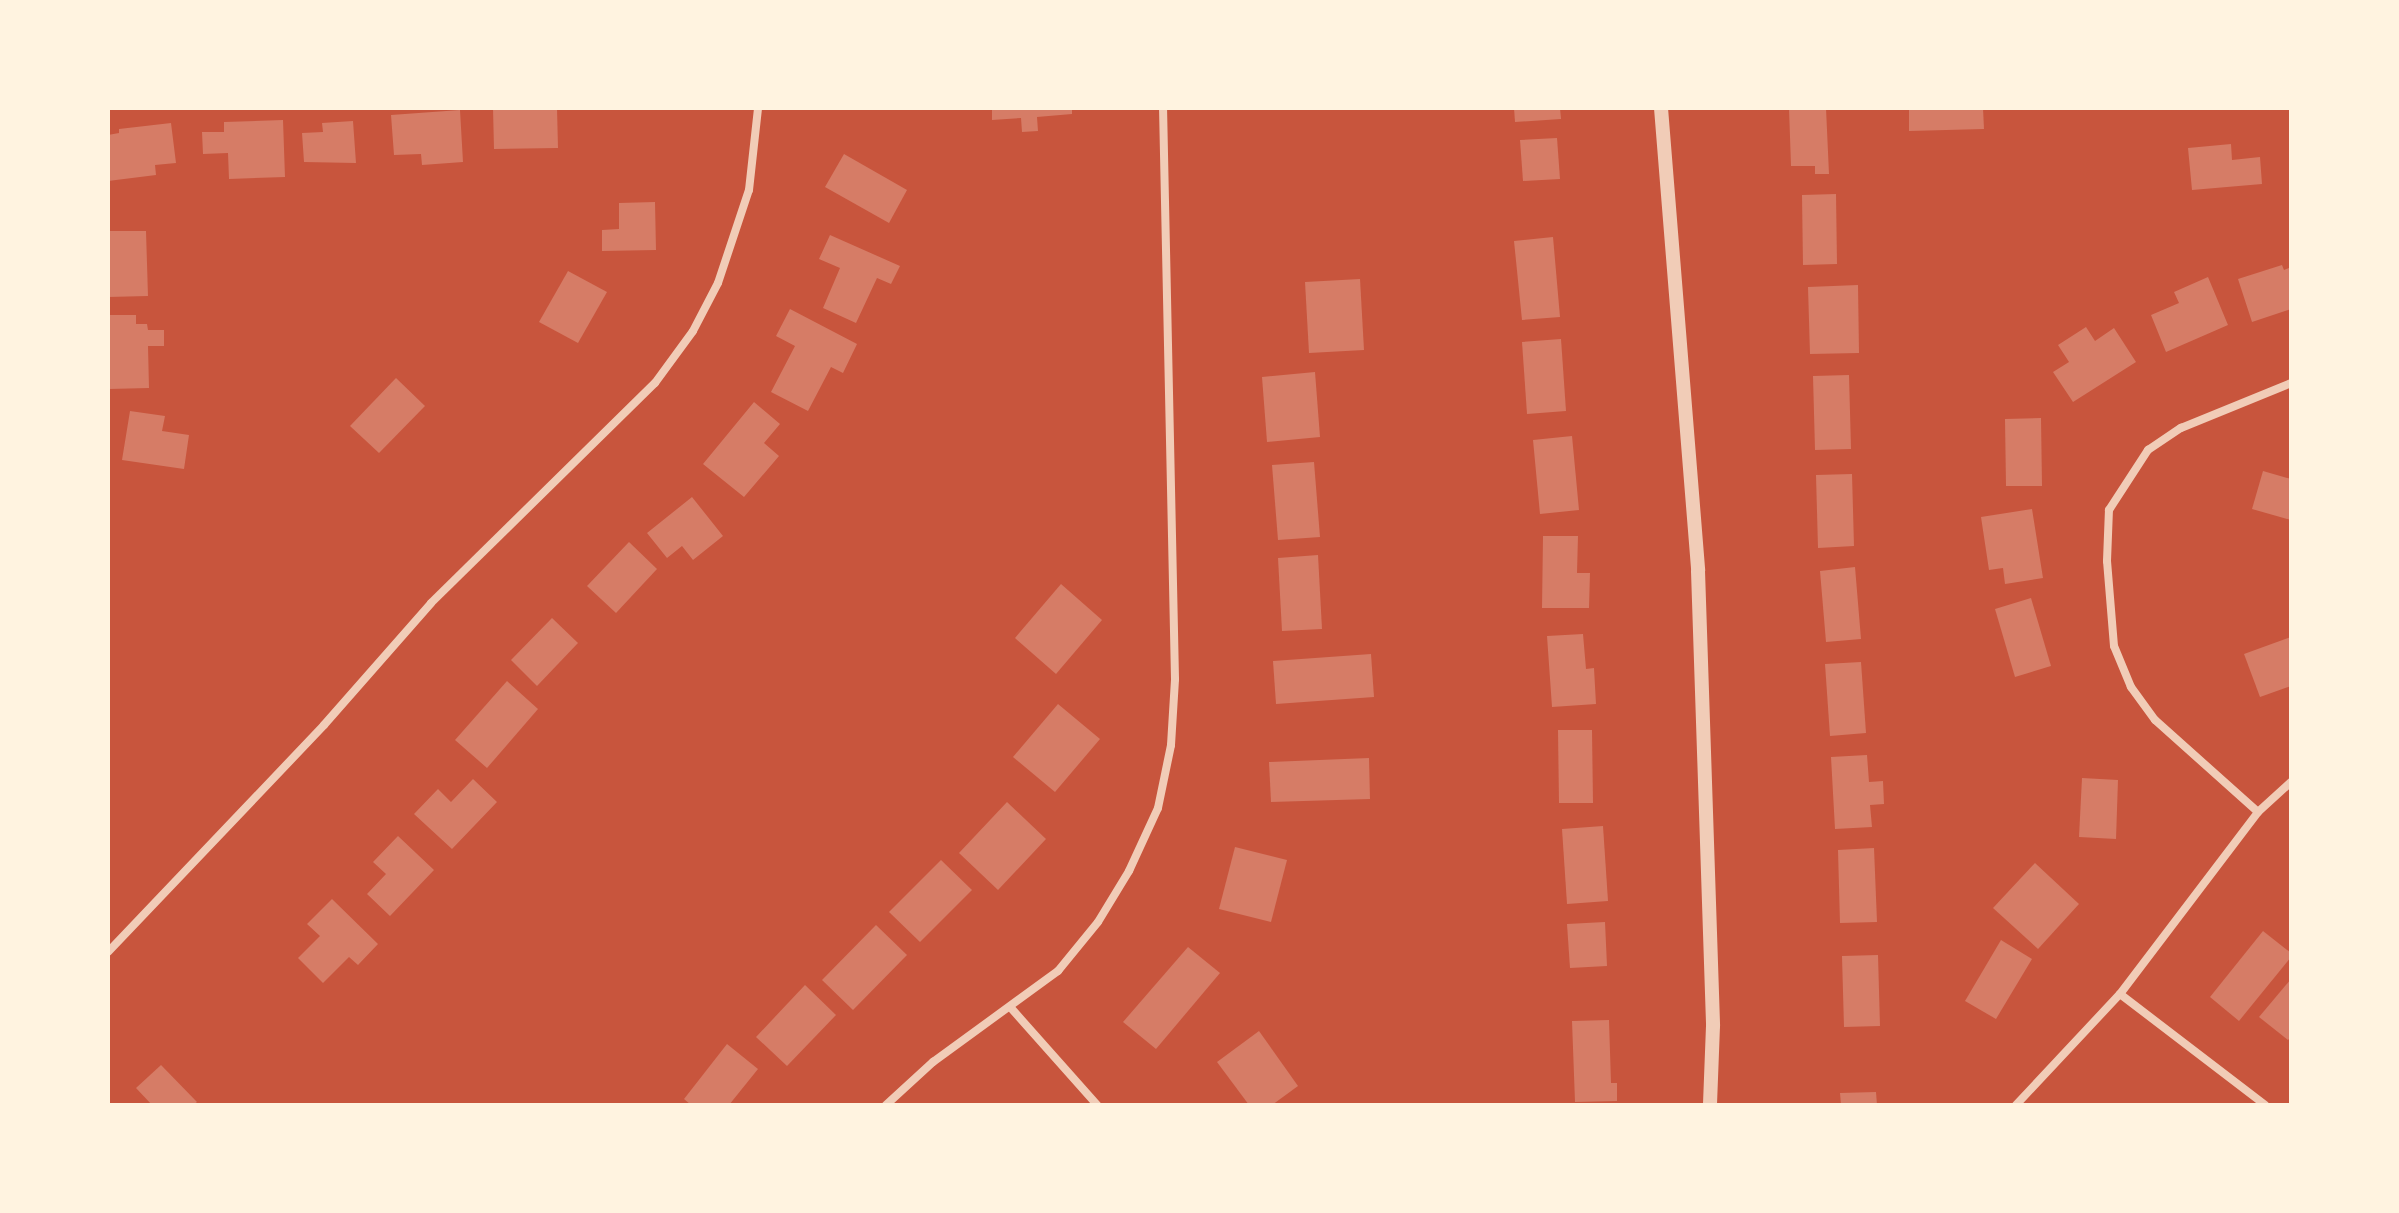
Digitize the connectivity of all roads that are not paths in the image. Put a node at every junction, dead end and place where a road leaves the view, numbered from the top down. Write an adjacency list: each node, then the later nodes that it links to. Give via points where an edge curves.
1 (758, 108): 7 (street, via 749,190 735,238 693,331 655,383 431,603 324,725)
2 (1163, 108): 9 (street, via 1175,679 1171,745 1158,808 1098,922 1058,971)
3 (1661, 108): 12 (street, via 1698,571 1713,1026)
4 (2291, 383): 6 (street, via 2181,428 2148,450 2109,510 2114,646 2131,687 2155,720)
5 (2291, 782): 6 (street)
6 (2258, 812): 8 (street)
7 (108, 952)
8 (2120, 994): 13 (street); 14 (street)
9 (1011, 1008): 10 (street, via 933,1062); 11 (street)
10 (886, 1105)
11 (1097, 1105)
12 (1710, 1105)
13 (2016, 1105)
14 (2265, 1105)

